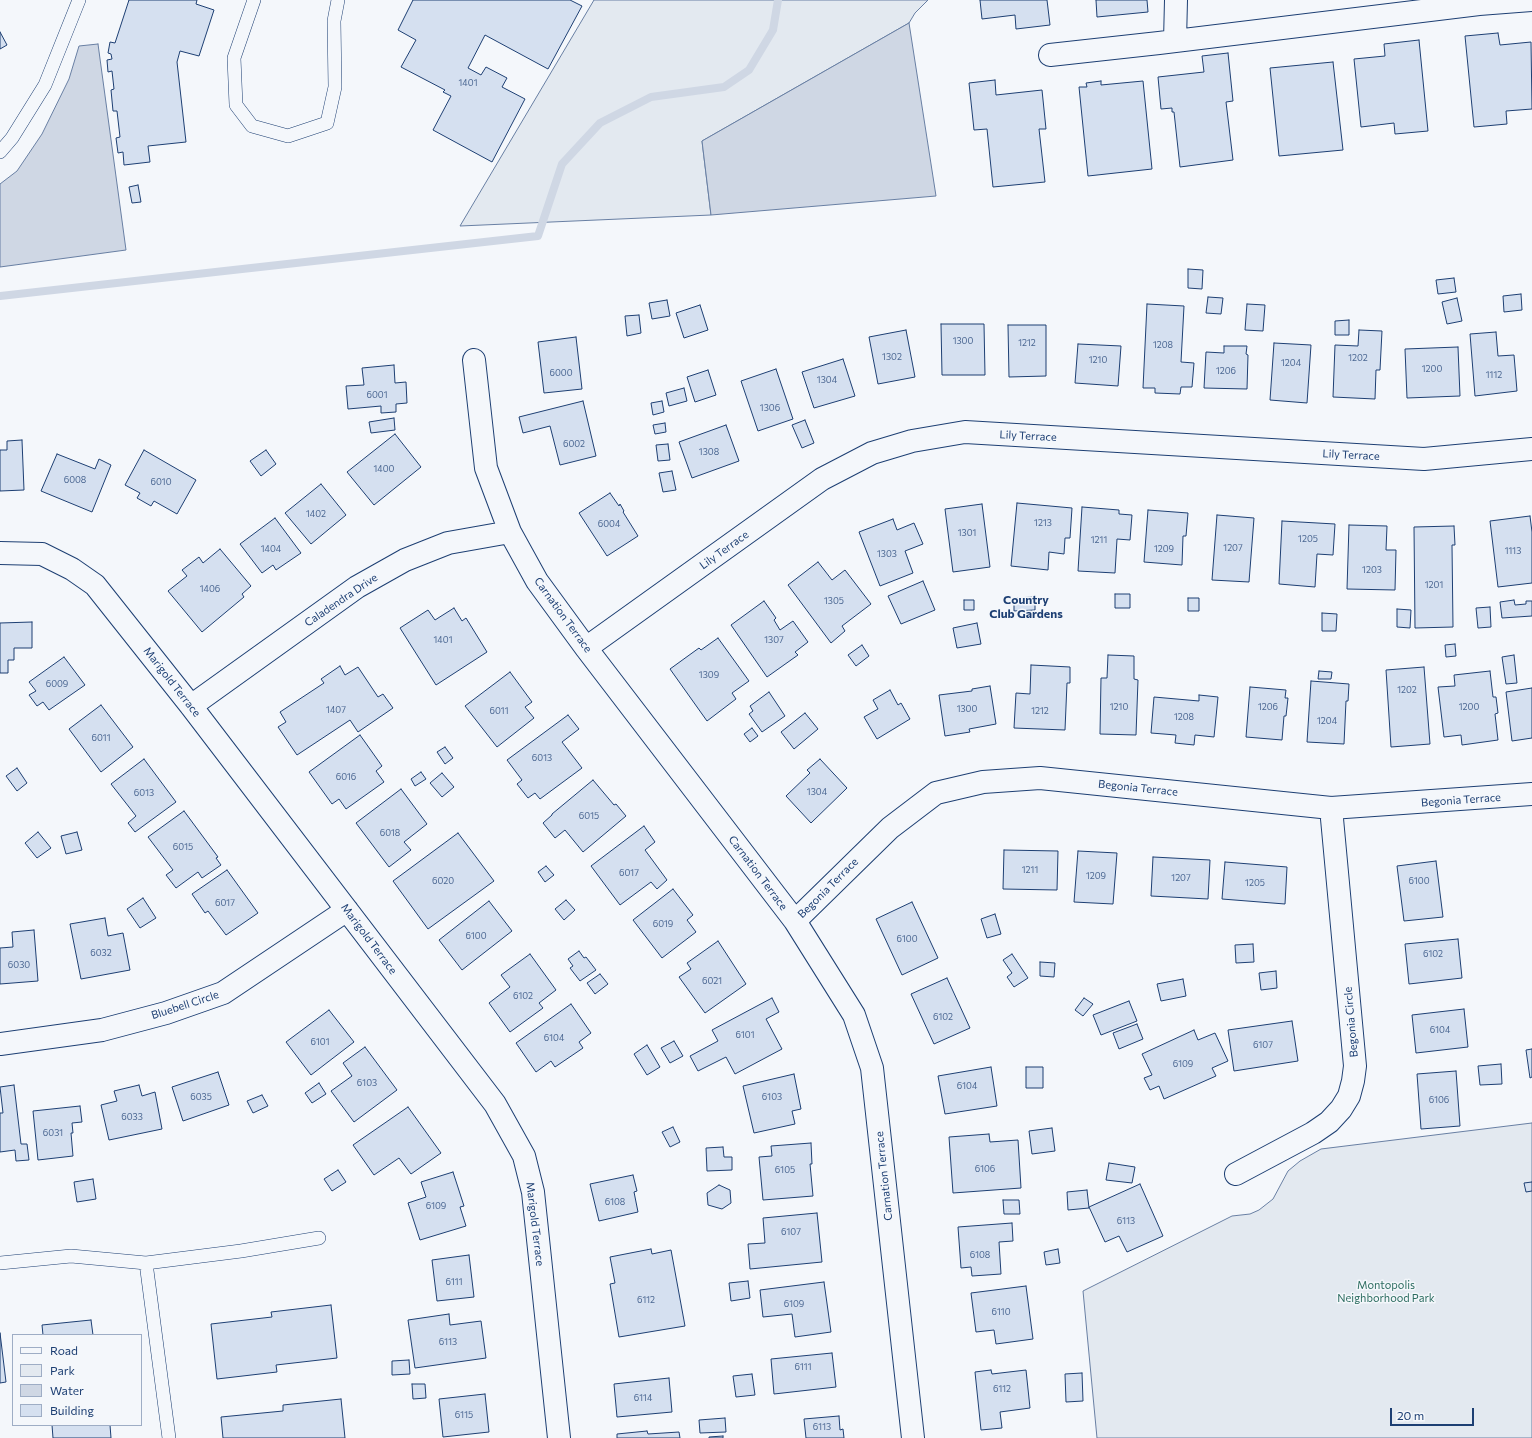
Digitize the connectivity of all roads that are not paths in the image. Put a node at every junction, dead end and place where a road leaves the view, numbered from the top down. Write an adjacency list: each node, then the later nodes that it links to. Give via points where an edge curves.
1 (79, 0): 9 (lane, via 45,85 12,138)
2 (254, 0): 3 (lane, via 234,58 236,105 252,126 288,136 328,123 335,87 334,22)
3 (338, 0)
4 (1176, 0): 7 (street)
5 (1532, 0): 6 (street)
6 (1499, 1): 7 (street)
7 (1175, 41): 8 (street)
8 (1050, 55)
9 (0, 152)
10 (474, 360): 12 (street, Carnation Terrace, via 486,468)
11 (1532, 448): 14 (street, Lily Terrace, via 1424,459 964,432 912,441 872,453 822,479)
12 (510, 532): 14 (street, Carnation Terrace, via 537,581); 15 (street, Caladendra Drive, via 448,543 405,560 357,587)
13 (0, 553): 15 (street, Marigold Terrace, via 42,554 72,569 95,585)
14 (586, 648): 19 (street, Carnation Terrace)
15 (191, 706): 18 (street, Marigold Terrace)
16 (1532, 794): 17 (street, Begonia Terrace)
17 (1331, 808): 19 (street, Begonia Terrace, via 1040,778 983,782 936,794 890,828); 21 (street, Begonia Circle, via 1355,1066 1353,1081 1349,1096 1329,1122)
18 (347, 910): 20 (street, Bluebell Circle, via 223,994 102,1030); 26 (street, Marigold Terrace, via 495,1104 524,1156 533,1192)
19 (795, 921): 27 (street, Carnation Terrace, via 854,1015 872,1068)
20 (0, 1044)
21 (1236, 1174)
22 (319, 1238): 24 (lane)
23 (0, 1263): 24 (lane, via 71,1256)
24 (146, 1263): 25 (lane)
25 (169, 1438)
26 (559, 1438)
27 (913, 1438)

